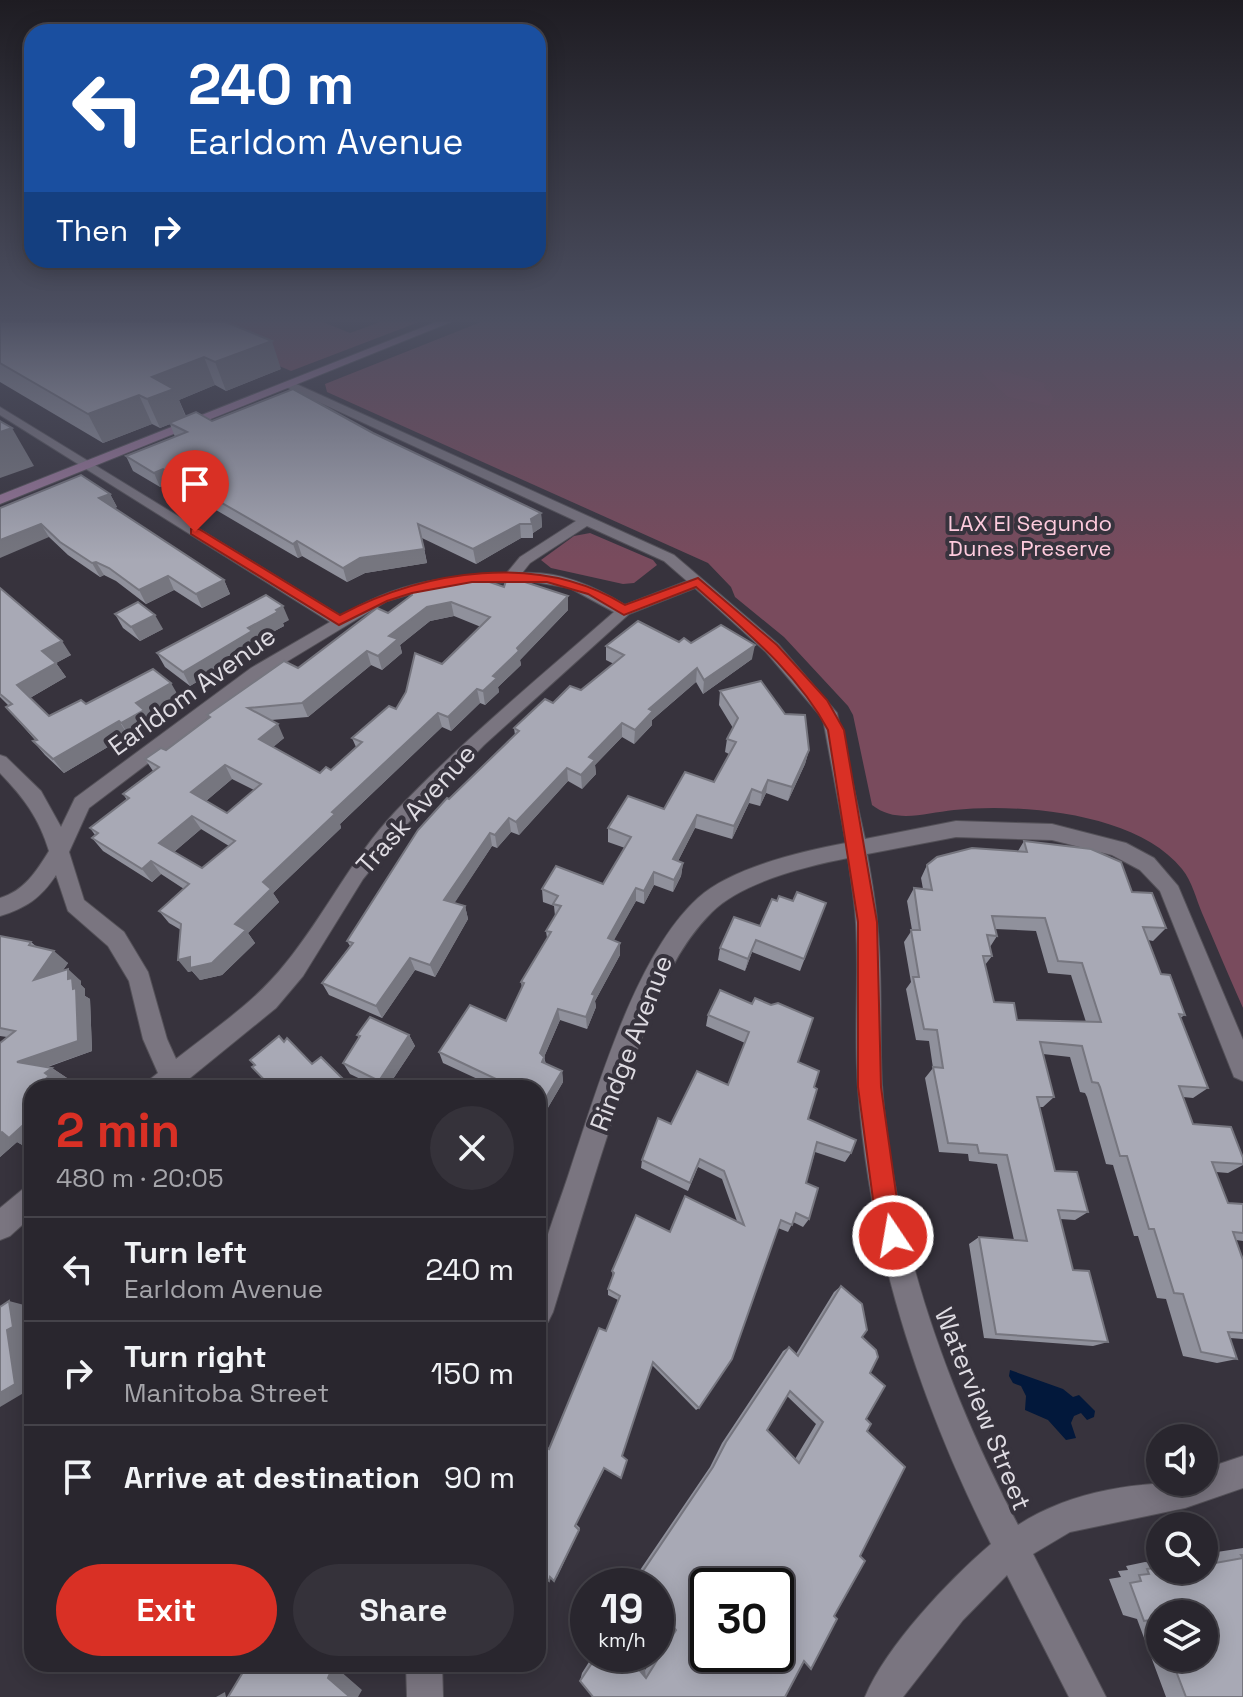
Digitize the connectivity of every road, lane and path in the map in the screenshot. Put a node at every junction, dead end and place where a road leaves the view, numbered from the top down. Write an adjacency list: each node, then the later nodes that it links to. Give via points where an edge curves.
1 (249, 401): 4 (main road)
2 (326, 401): 6 (street, Waterview Street)
3 (0, 410): 4 (street)
4 (89, 465): 5 (main road); 10 (street)
5 (0, 500)
6 (588, 519): 7 (street, via 537,551); 8 (street, Waterview Street, via 669,558)
7 (512, 576): 9 (street, Earldom Avenue, via 573,584); 10 (street, Earldom Avenue, via 409,589)
8 (698, 582): 9 (street); 12 (street, Waterview Street, via 772,648 831,717)
9 (624, 611): 17 (street, Trask Avenue, via 478,741 401,818 356,873 295,969 268,1001)
10 (339, 621): 13 (street, Earldom Avenue, via 257,672 82,803)
11 (0, 762): 13 (street, via 34,796 50,822)
12 (856, 848): 15 (street, Rindge Avenue, via 956,829 1007,829 1094,841 1147,864 1168,886); 20 (street, Rindge Avenue, via 745,881 707,903 670,945 607,1097); 22 (street, Waterview Street, via 867,922 870,1087 886,1207 935,1380)
13 (59, 852): 14 (street, Earldom Avenue, via 39,884 19,901); 16 (street, via 75,905 116,939 140,979)
14 (0, 907)
15 (1243, 1069)
16 (169, 1080)
17 (177, 1080)
18 (24, 1205): 19 (street)
19 (0, 1226)
20 (546, 1287)
21 (1243, 1472): 22 (street, via 1185,1492 1065,1516)
22 (1011, 1549): 25 (street, via 959,1595); 26 (street, Waterview Street)
23 (424, 1672): 24 (street)
24 (425, 1697)
25 (883, 1697)
26 (1088, 1697)

